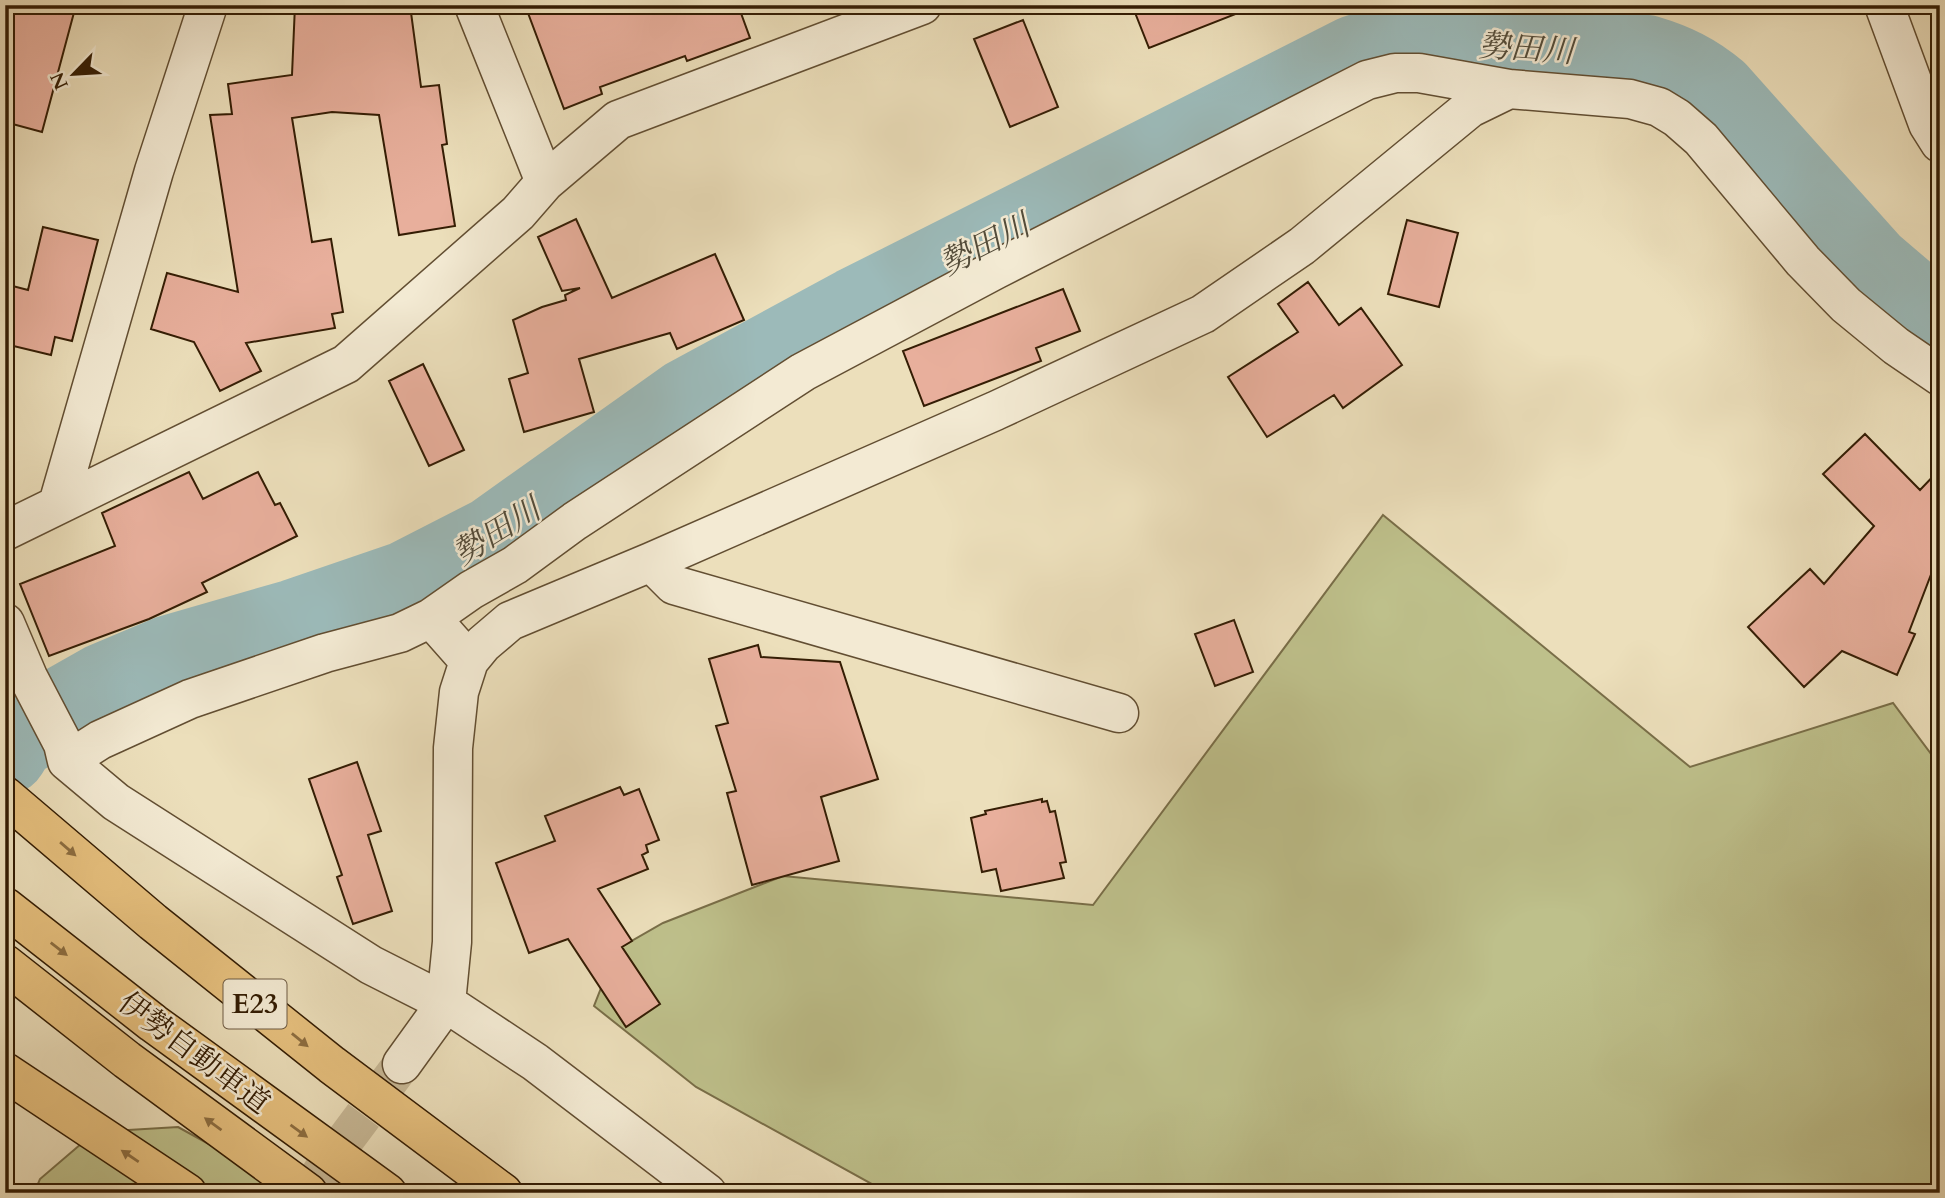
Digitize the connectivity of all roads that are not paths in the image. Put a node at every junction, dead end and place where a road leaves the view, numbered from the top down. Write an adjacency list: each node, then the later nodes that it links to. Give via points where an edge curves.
1 (208, 5): 9 (street, via 154,171)
2 (474, 5): 7 (street)
3 (922, 5): 7 (street, via 618,120)
4 (1884, 5): 6 (street, via 1928,124)
5 (1509, 89): 8 (street, via 1630,99 1677,118 1701,139 1803,261 1846,304); 11 (street, via 1470,108 1302,246 1203,314); 12 (street, via 1419,73 1367,80 803,372)
6 (1940, 144)
7 (545, 182): 9 (street, via 518,213 346,364)
8 (1940, 376)
9 (58, 503): 10 (street)
10 (5, 531)
11 (651, 562): 14 (street, via 510,621); 15 (street, via 674,585)
12 (431, 618): 14 (street); 16 (street, via 400,633 190,699)
13 (5, 623): 16 (street)
14 (469, 661): 20 (street, via 459,692 453,748 452,942)
15 (1119, 713)
16 (65, 752): 20 (street, via 116,802 371,965)
17 (10, 800): 26 (highway, E23, one-way to 26, via 332,1065)
18 (5, 907): 25 (highway, 伊勢自動車道 / E23, one-way to 25, via 153,1023)
19 (5, 964): 24 (highway, 伊勢自動車道, one-way to 19)
20 (446, 1003): 21 (street); 27 (street, via 535,1062)
21 (402, 1064)
22 (5, 1072): 23 (highway, one-way to 22)
23 (187, 1193)
24 (308, 1193)
25 (387, 1193)
26 (503, 1193)
27 (707, 1193)

